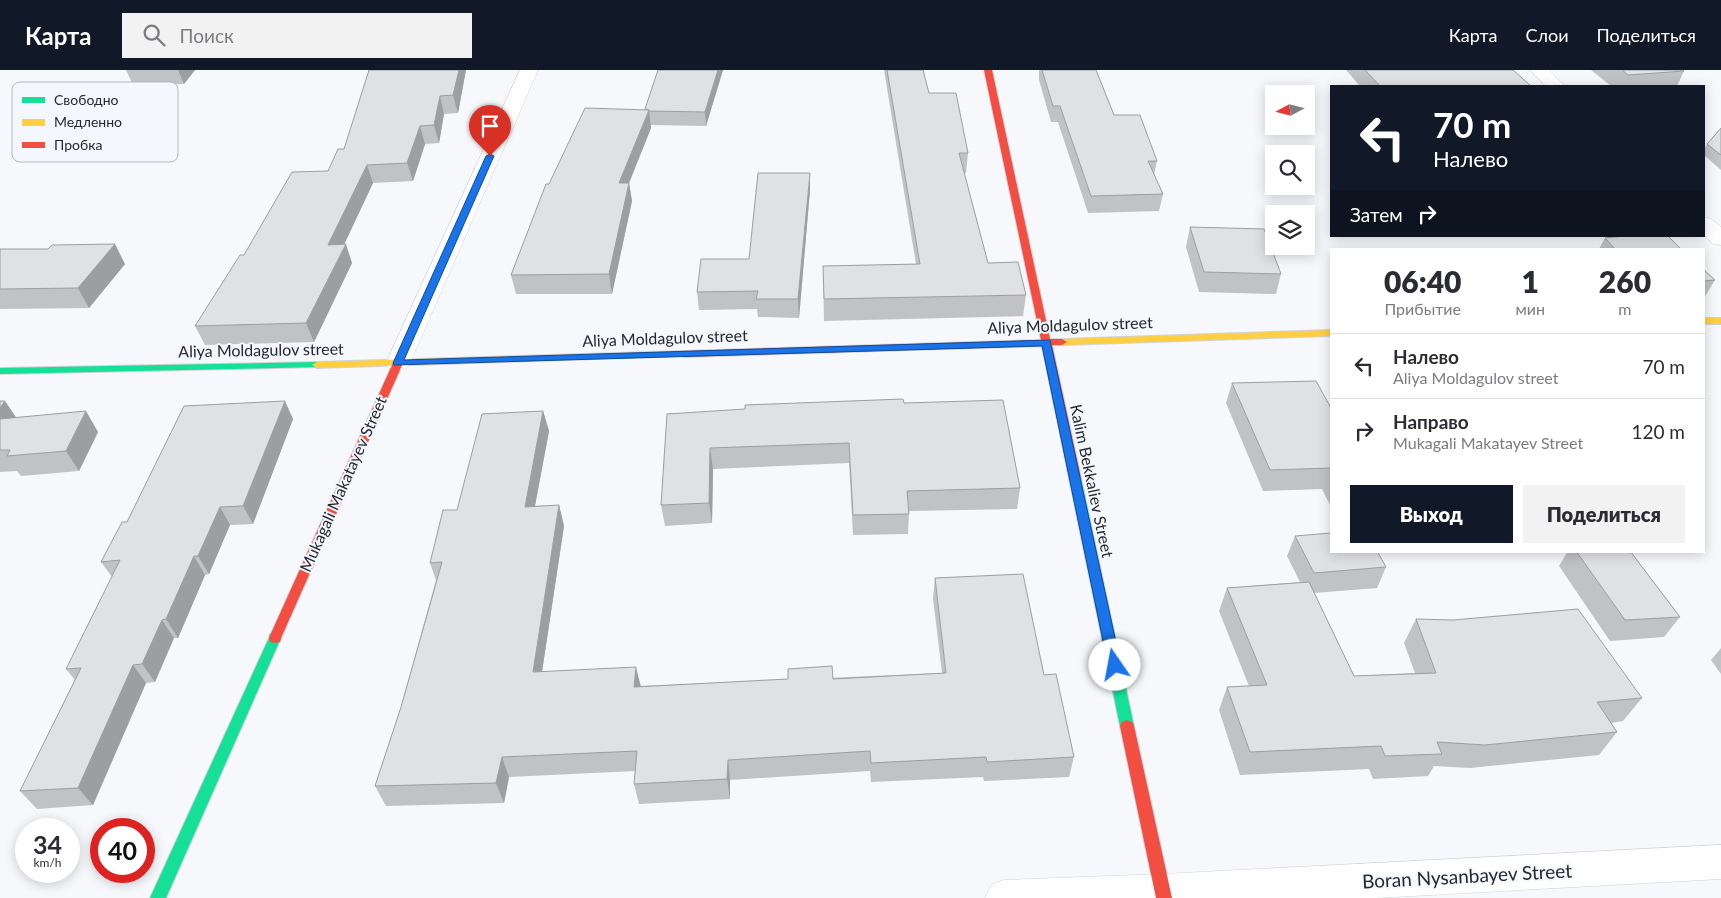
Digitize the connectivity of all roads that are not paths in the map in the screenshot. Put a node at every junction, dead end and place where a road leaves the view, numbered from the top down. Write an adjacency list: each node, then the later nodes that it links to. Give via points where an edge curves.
1 (529, 70): 11 (street, Mukagali Makatayev Street)
2 (988, 70): 10 (street, Kalim Bekkaliev Street)
3 (1539, 70): 4 (street)
4 (1555, 85)
5 (1705, 224): 6 (street)
6 (1721, 239)
7 (1705, 321): 8 (street)
8 (1721, 321)
9 (1330, 333): 10 (street, Aliya Moldagulov street)
10 (1046, 342): 11 (street, Aliya Moldagulov street); 14 (street, Kalim Bekkaliev Street)
11 (398, 363): 12 (street, Aliya Moldagulov street); 15 (street, Mukagali Makatayev Street)
12 (0, 371)
13 (1721, 862): 14 (street, Boran Nysanbayev Street)
14 (1164, 895): 16 (street, Boran Nysanbayev Street)
15 (158, 898)
16 (1004, 898)

